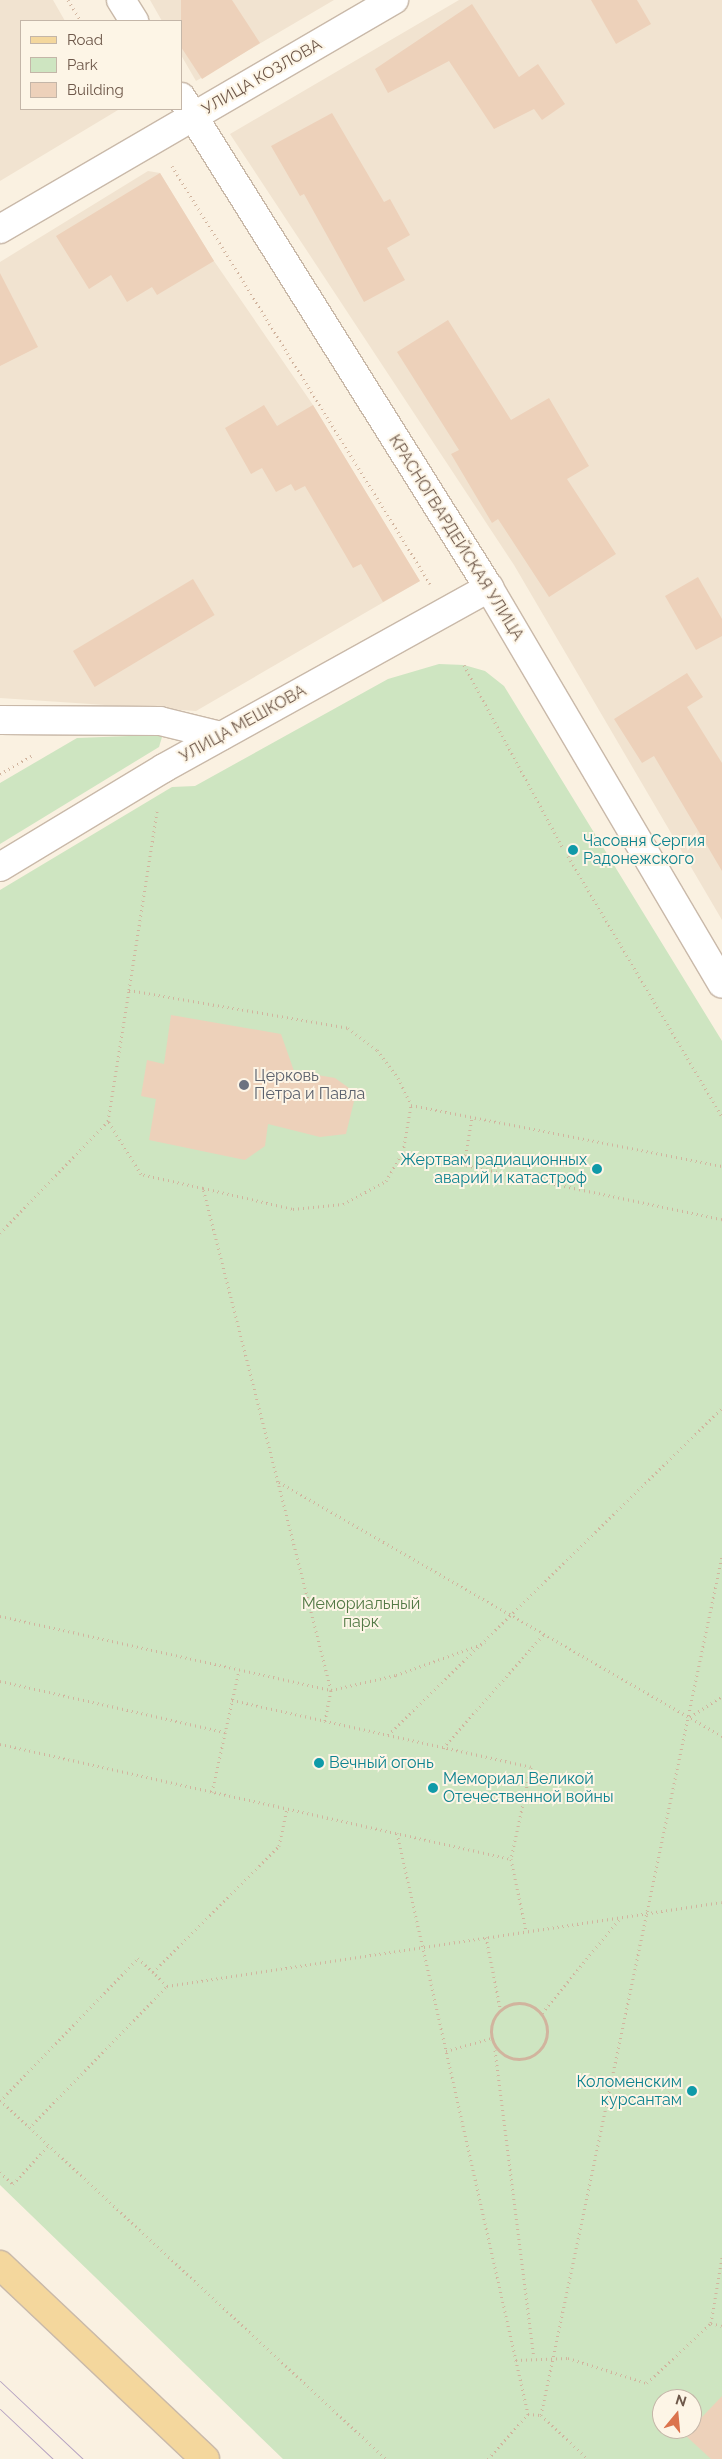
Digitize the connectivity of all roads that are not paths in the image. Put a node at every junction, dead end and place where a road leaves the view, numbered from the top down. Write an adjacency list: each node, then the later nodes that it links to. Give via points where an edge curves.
1 (121, 0): 3 (street)
2 (394, 0): 4 (street, УЛИЦА КОЗЛОВА)
3 (133, 20)
4 (187, 107): 5 (street, УЛИЦА КОЗЛОВА, via 156,139); 6 (street, КРАСНОГВАРДЕЙСКАЯ УЛИЦА)
5 (0, 229)
6 (489, 588): 8 (street, УЛИЦА МЕШКОВА); 10 (street, КРАСНОГВАРДЕЙСКАЯ УЛИЦА)
7 (0, 720): 8 (street, via 160,721)
8 (221, 736): 9 (street, УЛИЦА МЕШКОВА)
9 (0, 867)
10 (722, 984)
11 (0, 2265): 12 (main road)
12 (205, 2459)

